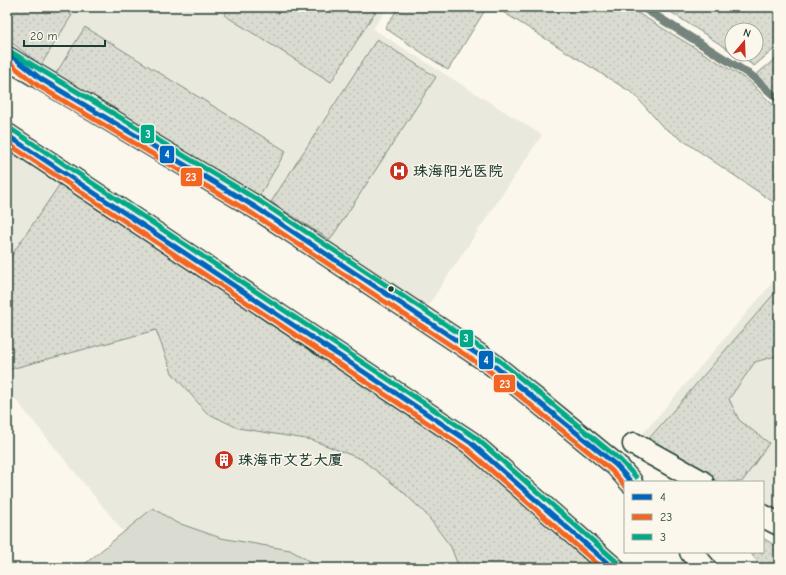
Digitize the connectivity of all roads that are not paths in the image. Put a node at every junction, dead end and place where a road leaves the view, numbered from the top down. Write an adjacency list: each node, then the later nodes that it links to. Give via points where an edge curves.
1 (7, 52): 3 (main road)
2 (7, 58): 3 (main road)
3 (41, 79): 6 (main road, via 257,208 492,364 616,465)
4 (7, 135): 11 (main road, via 471,443)
5 (634, 444): 7 (main road)
6 (630, 481)
7 (700, 481)
8 (764, 516): 9 (main road)
9 (779, 524)
10 (693, 553): 12 (main road)
11 (612, 568)
12 (705, 568)

